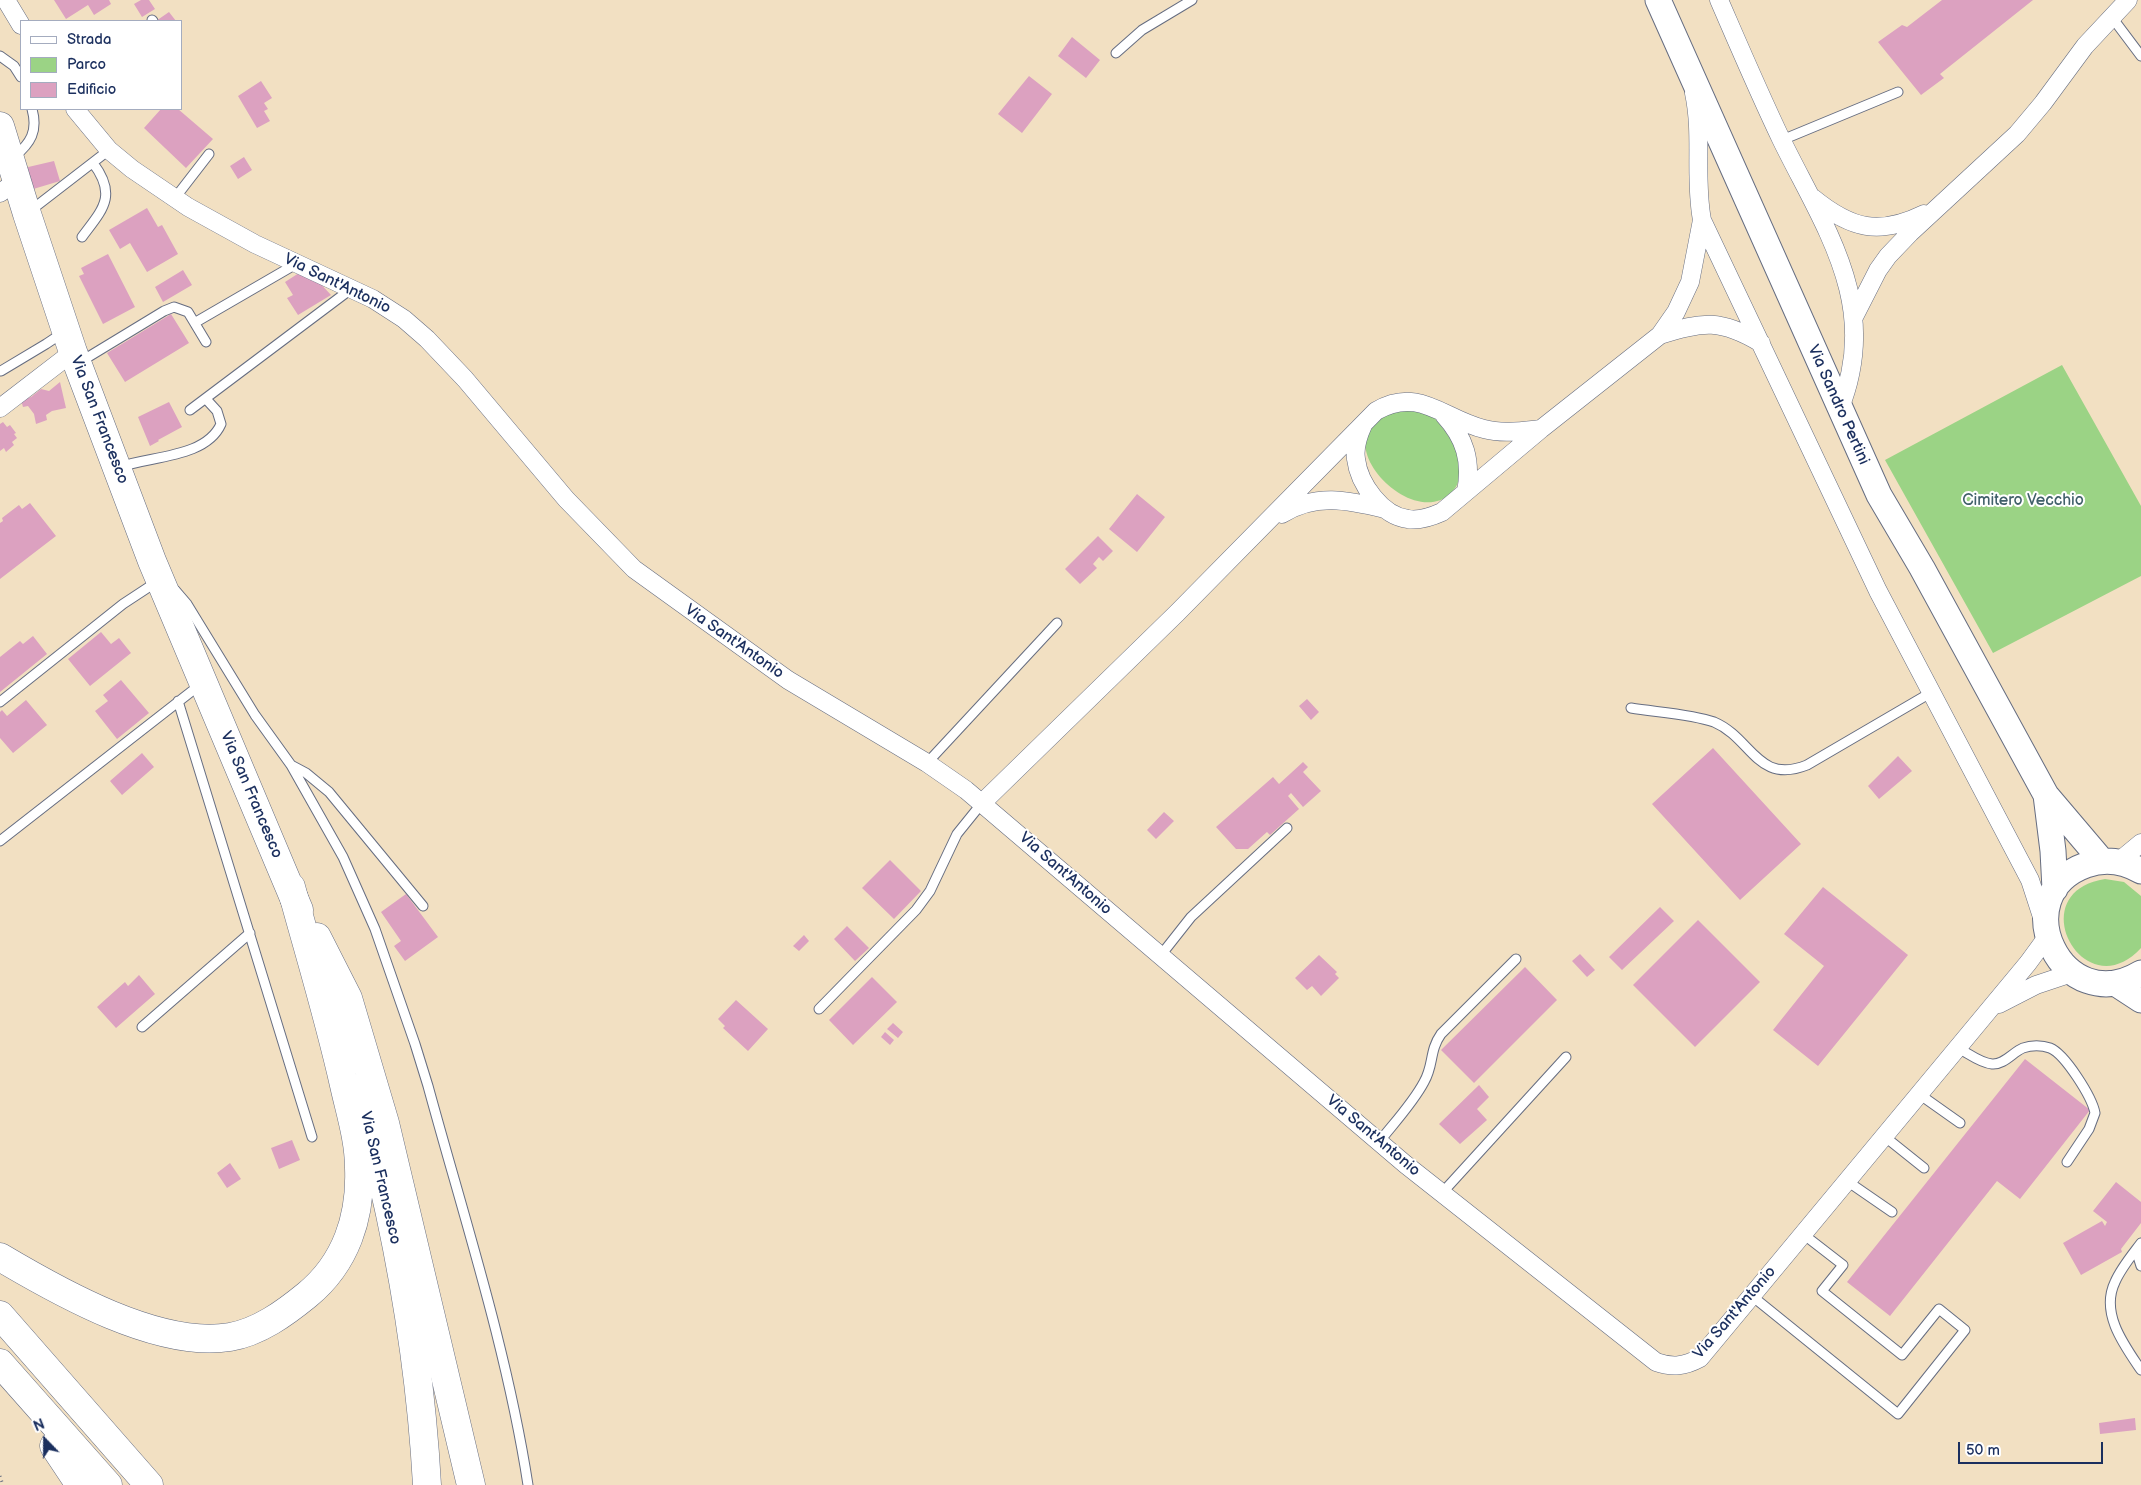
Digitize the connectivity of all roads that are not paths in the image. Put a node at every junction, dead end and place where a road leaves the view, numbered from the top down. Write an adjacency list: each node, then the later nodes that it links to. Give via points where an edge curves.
1 (1192, 0): 8 (lane, via 1142,30)
2 (1658, 0): 11 (main road, Via Sandro Pertini)
3 (1719, 0): 16 (street)
4 (2128, 0): 6 (street)
5 (9, 1): 7 (street)
6 (2111, 16): 10 (lane); 23 (street, via 2084,46 2027,124)
7 (20, 23)
8 (1116, 53)
9 (0, 56): 12 (lane, via 14,66)
10 (2141, 56)
11 (1687, 64): 25 (street, via 1695,99 1698,198); 39 (main road, Via Sandro Pertini)
12 (20, 75)
13 (1898, 92): 16 (lane)
14 (32, 110): 19 (lane, via 34,133 27,145)
15 (76, 110): 17 (street, Via Sant'Antonio)
16 (1782, 140): 21 (street)
17 (109, 150): 20 (lane); 22 (street, Via Sant'Antonio)
18 (209, 154): 22 (lane)
19 (5, 157): 24 (main road, Via San Francesco)
20 (93, 164): 24 (lane); 26 (lane, via 104,180 107,197)
21 (1809, 195): 23 (street, via 1847,220 1874,228 1902,223); 29 (street, via 1841,260)
22 (175, 198): 27 (street, Via Sant'Antonio, via 211,221)
23 (1945, 201): 29 (street, via 1883,263)
24 (27, 214): 34 (main road, Via San Francesco)
25 (1702, 220): 31 (street, via 1693,273 1676,312); 33 (street)
26 (82, 237)
27 (296, 264): 28 (street, Via Sant'Antonio); 30 (lane)
28 (351, 289): 36 (lane); 54 (street, Via Sant'Antonio, via 393,311 427,339 483,398 583,518 641,575 788,680)
29 (1854, 318): 39 (street, via 1849,382)
30 (196, 322): 32 (lane); 34 (lane, via 185,309 170,308)
31 (1660, 335): 33 (street, via 1690,326 1721,325 1738,330); 42 (street)
32 (206, 342)
33 (1761, 344): 50 (street, via 1878,591)
34 (72, 348): 35 (lane, via 46,344); 37 (street); 43 (main road, Via San Francesco)
35 (1, 371)
36 (206, 399): 38 (lane); 43 (lane, via 217,411 222,424 208,441 184,452)
37 (0, 408)
38 (190, 410)
39 (1839, 410): 56 (main road, Via Sandro Pertini, via 1878,495 1922,568)
40 (1441, 411): 41 (street, via 1421,403 1402,401); 42 (street, via 1484,429); 44 (street, via 1458,431 1466,449 1469,470)
41 (1369, 416): 45 (street, via 1359,434 1356,458 1367,486); 46 (street)
42 (1541, 429): 44 (street)
43 (117, 468): 47 (main road, Via San Francesco)
44 (1466, 492): 45 (street, via 1442,512 1428,518 1408,520)
45 (1385, 509): 46 (street, via 1325,499 1292,508)
46 (1261, 529): 57 (street)
47 (156, 571): 49 (main road, Via San Francesco); 52 (lane, via 122,604); 55 (lane, via 187,604 254,714)
48 (1057, 623): 54 (lane)
49 (203, 683): 51 (lane); 63 (main road, Via San Francesco)
50 (1932, 692): 53 (lane, via 1807,765 1781,771 1766,765 1728,730 1711,721); 66 (street, via 2030,880)
51 (178, 701): 59 (lane); 67 (lane)
52 (0, 702)
53 (1631, 708)
54 (927, 763): 57 (street, Via Sant'Antonio)
55 (291, 765): 65 (lane, via 329,792); 102 (lane, via 358,888 416,1044 506,1370)
56 (2046, 795): 61 (main road, Via Sandro Pertini); 64 (main road, Via Sandro Pertini, via 2054,851)
57 (982, 803): 68 (street, Via Sant'Antonio); 74 (lane, via 957,834 930,891 916,910)
58 (1287, 828): 68 (lane, via 1191,917)
59 (0, 841)
60 (2141, 842): 61 (street)
61 (2110, 861): 62 (main road); 64 (main road, via 2080,867)
62 (2141, 871)
63 (291, 887): 91 (main road, via 339,1064 359,1157 354,1224 341,1256 329,1273 303,1298 272,1320 239,1334 210,1338 170,1334 116,1317 54,1288); 100 (main road, Via San Francesco, via 330,990 389,1212 406,1296 418,1382); 101 (main road, via 348,998 386,1123)
64 (2055, 889): 66 (main road, via 2048,907)
65 (422, 906)
66 (2046, 931): 70 (main road, via 2053,952); 75 (street, Via Sant'Antonio, via 2036,953)
67 (250, 933): 76 (lane); 82 (lane)
68 (1161, 956): 83 (street, Via Sant'Antonio)
69 (1516, 959): 83 (lane, via 1441,1034 1433,1047 1424,1082)
70 (2072, 973): 72 (main road, via 2085,980); 75 (street, Via Sant'Antonio, via 2036,985)
71 (2141, 973): 72 (main road)
72 (2115, 983): 73 (main road)
73 (2141, 1000)
74 (819, 1009)
75 (1988, 1011): 77 (street, Via Sant'Antonio)
76 (142, 1027)
77 (1958, 1048): 79 (street, Via Sant'Antonio); 84 (lane, via 1992,1064 2024,1048 2042,1046 2055,1051 2076,1076 2095,1113 2089,1129)
78 (1566, 1057): 87 (lane)
79 (1919, 1094): 80 (lane); 81 (street, Via Sant'Antonio)
80 (1960, 1123)
81 (1884, 1136): 85 (lane); 86 (street, Via Sant'Antonio)
82 (312, 1137)
83 (1379, 1142): 87 (street, Via Sant'Antonio)
84 (2067, 1162)
85 (1924, 1168)
86 (1847, 1180): 88 (lane); 89 (street, Via Sant'Antonio)
87 (1442, 1193): 93 (street, Via Sant'Antonio, via 1646,1355 1667,1366 1678,1366 1700,1358)
88 (1892, 1212)
89 (1804, 1234): 93 (street, Via Sant'Antonio); 93 (lane, via 1843,1265 1822,1291 1902,1355 1938,1309 1965,1330 1898,1414)
90 (2139, 1246): 92 (lane); 96 (lane, via 2114,1283 2110,1310 2116,1328)
91 (0, 1257)
92 (2141, 1266)
93 (1752, 1296)
94 (0, 1315): 99 (main road)
95 (0, 1364): 97 (main road); 98 (main road)
96 (2141, 1370)
97 (80, 1485)
98 (108, 1485)
99 (149, 1485)
100 (426, 1485)
101 (471, 1485)
102 (528, 1485)

